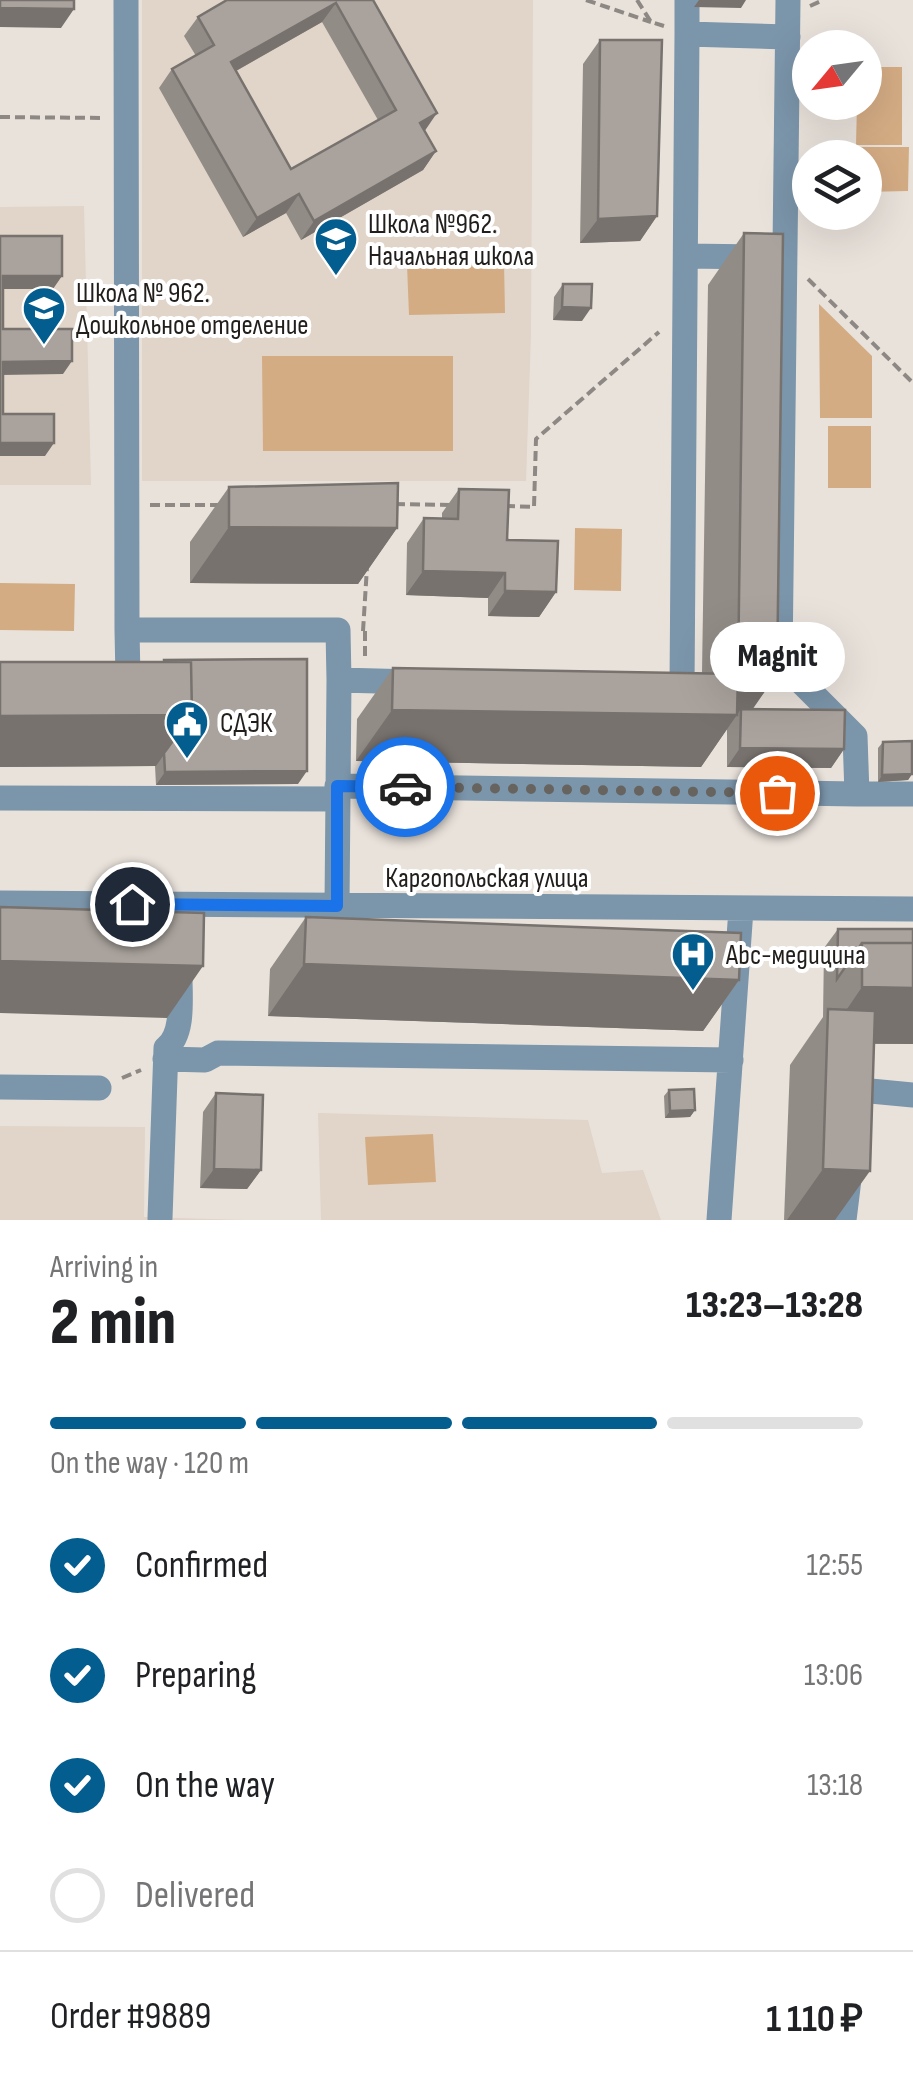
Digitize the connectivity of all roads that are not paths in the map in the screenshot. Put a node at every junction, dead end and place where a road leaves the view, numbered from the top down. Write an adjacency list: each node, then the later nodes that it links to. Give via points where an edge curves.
1 (126, 0): 8 (street)
2 (688, 0): 4 (street)
3 (788, 0): 5 (street)
4 (687, 34): 5 (street); 6 (street)
5 (788, 37): 7 (street)
6 (686, 256): 7 (street); 12 (street, via 682,687)
7 (787, 258): 14 (street, via 780,660 855,736)
8 (127, 630): 9 (street, via 128,678); 10 (street, via 338,630)
9 (80, 677)
10 (339, 680): 11 (street); 13 (street)
11 (444, 682)
12 (643, 686)
13 (337, 793): 14 (street); 16 (street); 18 (street)
14 (856, 794): 15 (street)
15 (913, 794)
16 (0, 798)
17 (0, 903): 18 (street, Каргопольская улица)
18 (337, 906): 19 (street, Каргопольская улица)
19 (742, 909): 20 (street, Каргопольская улица); 23 (street)
20 (913, 909)
21 (181, 941): 22 (street, via 178,1031)
22 (165, 1059): 23 (street, via 204,1060 218,1053); 27 (street)
23 (730, 1060): 28 (street)
24 (0, 1087): 25 (street)
25 (99, 1088)
26 (913, 1095): 29 (street, via 860,1090)
27 (160, 1218)
28 (719, 1220)
29 (844, 1220)

